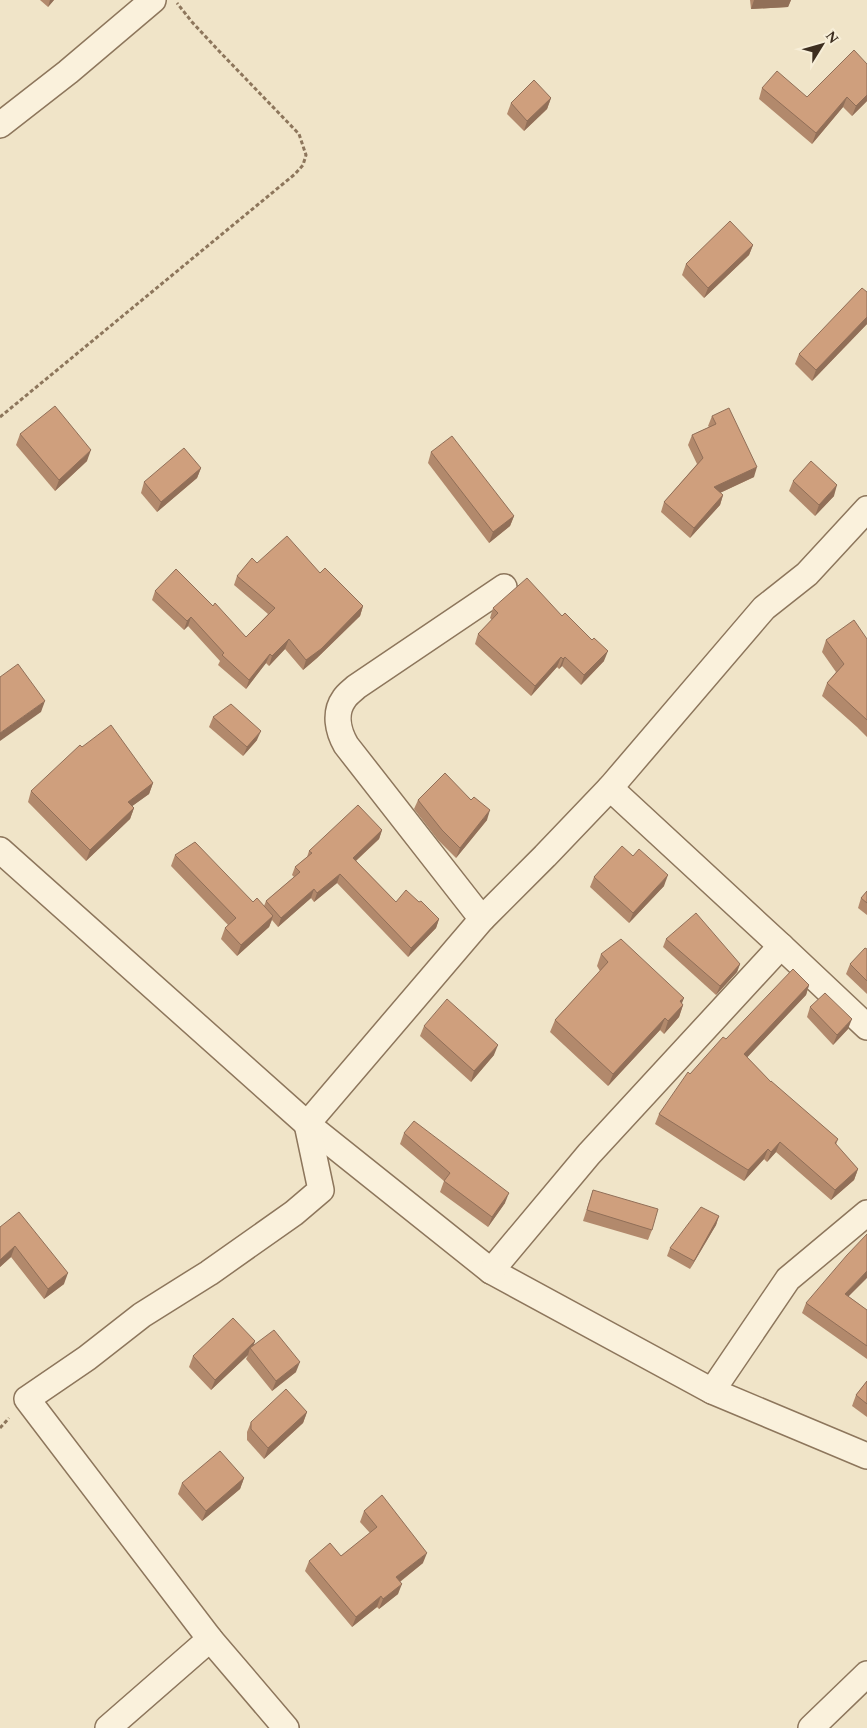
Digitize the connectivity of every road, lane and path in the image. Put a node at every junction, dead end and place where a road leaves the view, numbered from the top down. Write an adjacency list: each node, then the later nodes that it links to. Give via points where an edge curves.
1 (153, 0): 3 (street)
2 (176, 0): 4 (path, via 212,44 300,134 306,156 303,165)
3 (0, 125)
4 (0, 417)
5 (867, 509): 7 (street, via 807,574 764,608)
6 (504, 586): 9 (street, via 356,687 344,699 339,713 339,732 346,745)
7 (610, 788): 9 (street); 10 (street)
8 (0, 850): 12 (street)
9 (482, 918): 12 (street)
10 (781, 946): 11 (street); 14 (street, via 589,1154)
11 (867, 1027)
12 (307, 1124): 14 (street); 17 (street, via 320,1190 294,1213 142,1315 27,1399)
13 (867, 1213): 15 (street, via 788,1279)
14 (491, 1271): 15 (street)
15 (712, 1391): 16 (street)
16 (867, 1456)
17 (210, 1639): 19 (street); 20 (street)
18 (867, 1674): 21 (street)
19 (108, 1728)
20 (286, 1728)
21 (811, 1728)

